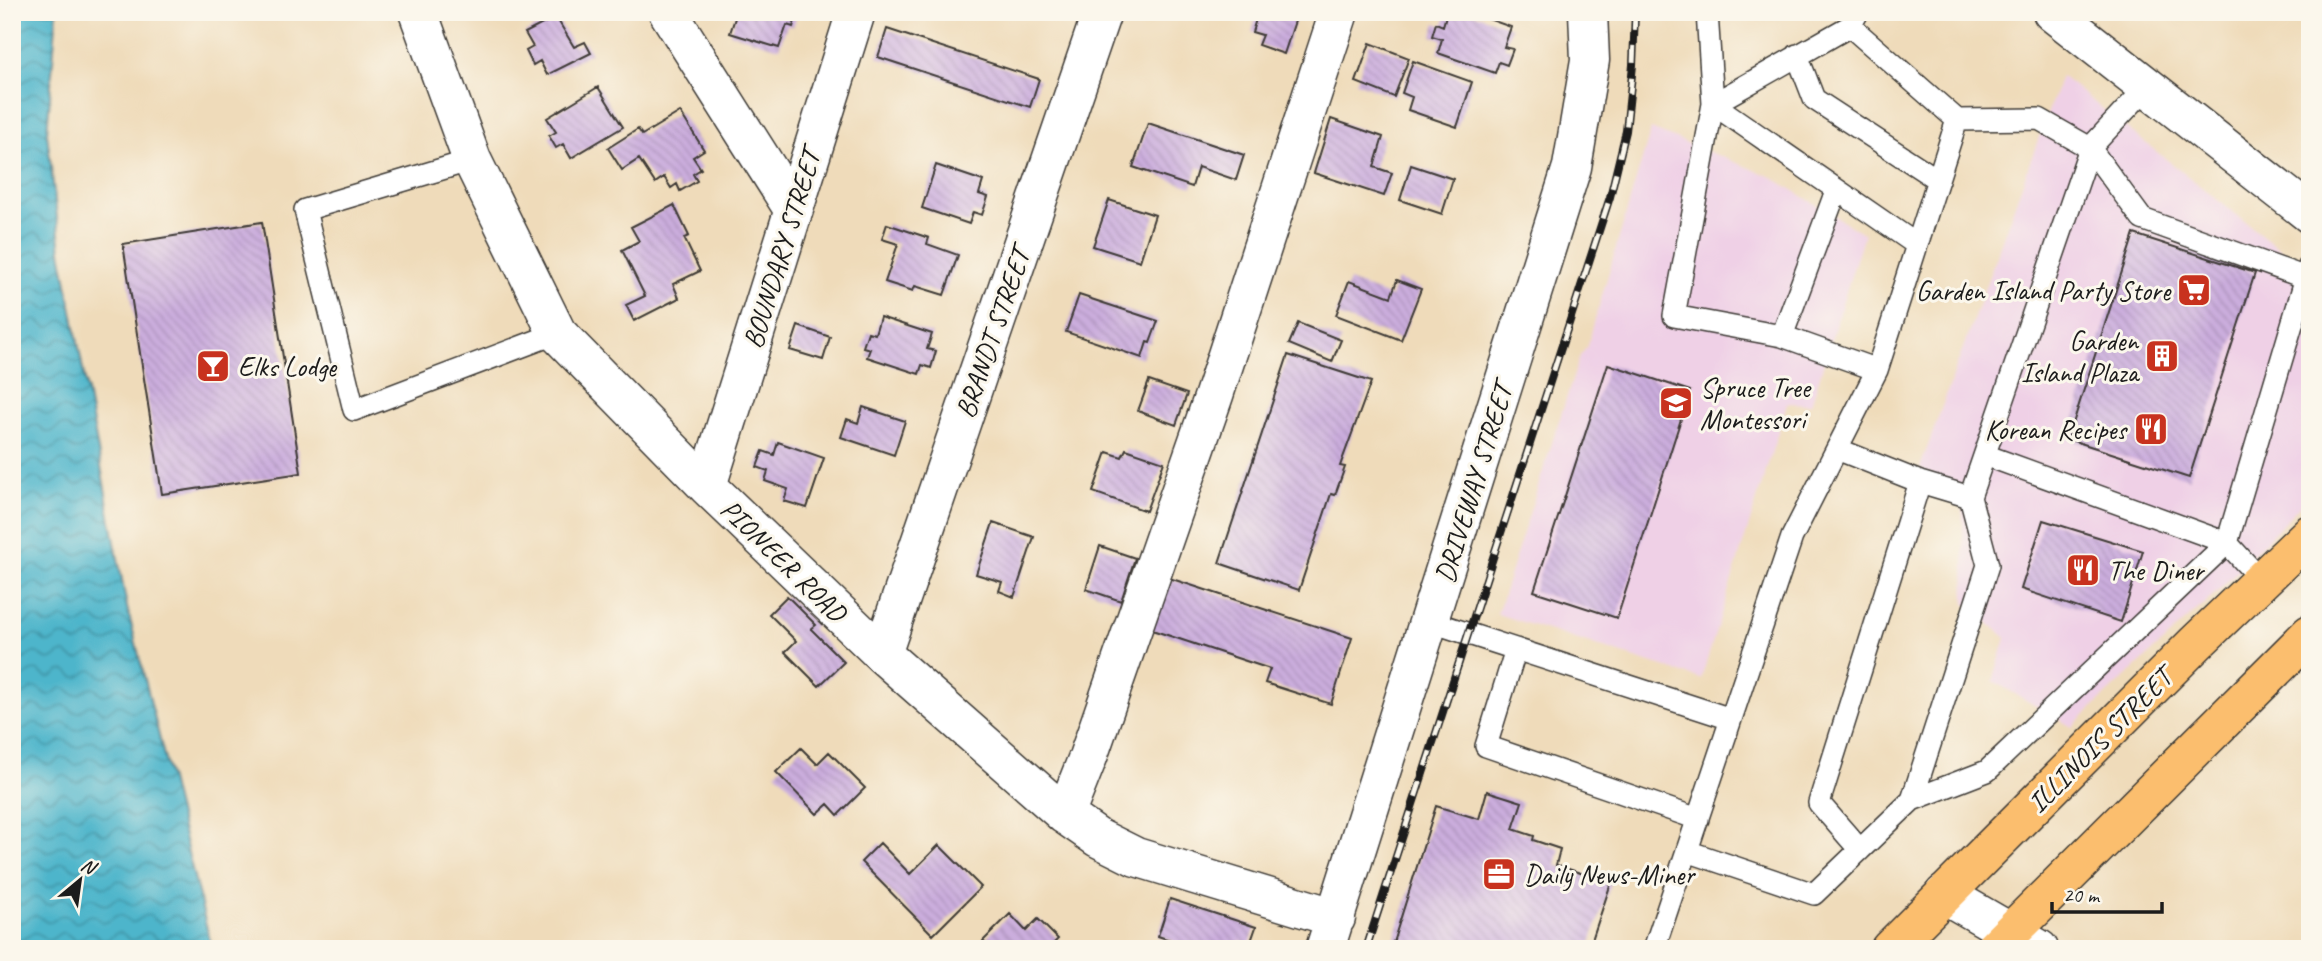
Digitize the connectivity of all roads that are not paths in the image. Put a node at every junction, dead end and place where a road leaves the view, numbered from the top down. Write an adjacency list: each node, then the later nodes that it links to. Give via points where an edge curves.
1 (418, 12): 15 (street, PIONEER ROAD)
2 (668, 12): 18 (street)
3 (856, 12): 18 (street, BOUNDARY STREET)
4 (1102, 12): 36 (street, BRANDT STREET)
5 (1339, 12): 39 (street, via 1214,395)
6 (1588, 12): 33 (street, DRIVEWAY STREET, via 1590,60 1573,167)
7 (1707, 12): 12 (lane)
8 (2052, 12): 11 (street)
9 (1854, 19): 10 (lane); 13 (lane)
10 (1797, 55): 12 (lane); 16 (lane, via 1814,99)
11 (2147, 87): 14 (lane); 19 (street)
12 (1713, 104): 17 (lane); 23 (lane, via 1674,316)
13 (1957, 120): 14 (lane, via 2039,119); 16 (lane)
14 (2090, 148): 21 (lane, via 2142,219); 26 (lane)
15 (472, 160): 22 (street, PIONEER ROAD); 22 (lane, via 305,210 354,410)
16 (1938, 180): 20 (lane)
17 (1836, 191): 20 (lane); 23 (lane)
18 (793, 209): 28 (street, BOUNDARY STREET)
19 (2310, 214)
20 (1917, 245): 24 (lane)
21 (2308, 271): 31 (lane)
22 (557, 333): 28 (street, PIONEER ROAD)
23 (1782, 336): 24 (lane)
24 (1877, 370): 25 (lane)
25 (1837, 449): 27 (lane); 37 (lane, via 1792,537)
26 (1985, 455): 29 (lane); 31 (lane)
27 (1920, 482): 29 (lane); 41 (lane, via 1819,803)
28 (707, 486): 36 (street, PIONEER ROAD)
29 (1970, 497): 38 (lane, via 1988,565)
30 (2310, 534): 32 (main road, ILLINOIS STREET)
31 (2227, 543): 32 (lane); 38 (lane, via 1987,771)
32 (2261, 580): 43 (main road, ILLINOIS STREET)
33 (1429, 621): 35 (lane); 44 (street, DRIVEWAY STREET)
34 (2310, 634): 45 (main road)
35 (1516, 649): 37 (lane); 40 (lane, via 1486,746)
36 (882, 654): 39 (street, PIONEER ROAD)
37 (1731, 719): 40 (lane)
38 (1912, 800): 41 (lane)
39 (1065, 815): 44 (street, PIONEER ROAD, via 1136,857)
40 (1698, 819): 42 (lane)
41 (1860, 850): 42 (lane, via 1814,894)
42 (1687, 851): 46 (lane)
43 (1944, 894): 45 (street); 47 (main road, ILLINOIS STREET)
44 (1331, 934)
45 (2015, 943)
46 (1654, 949)
47 (1890, 949)

